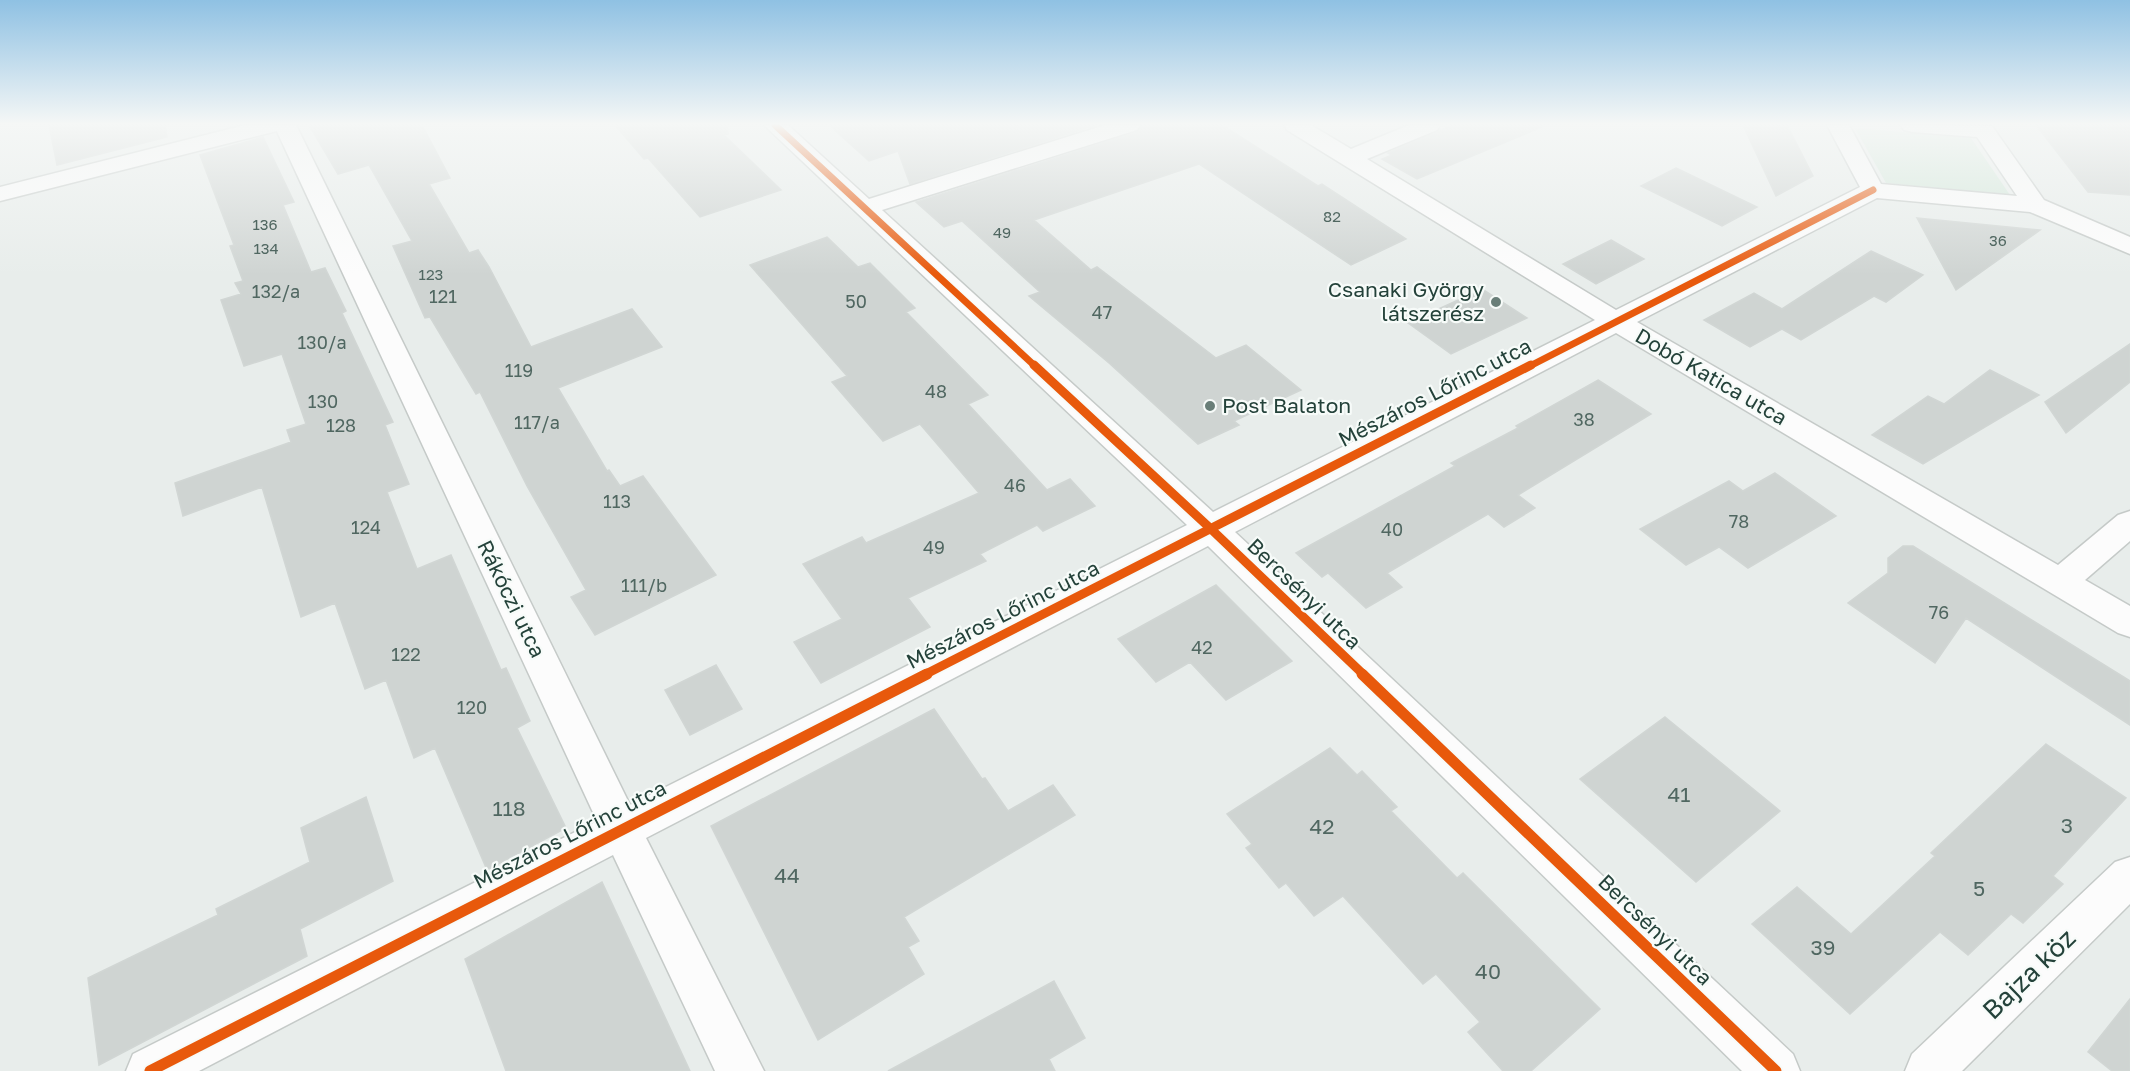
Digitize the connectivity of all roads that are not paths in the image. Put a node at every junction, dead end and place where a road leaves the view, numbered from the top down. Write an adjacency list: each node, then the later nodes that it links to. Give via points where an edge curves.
1 (75, 175): 9 (street)
2 (309, 175): 18 (street, Rákóczi utca)
3 (829, 175): 11 (street, Bercsényi utca)
4 (969, 175): 11 (street)
5 (1377, 175): 13 (street, Dobó Katica utca)
6 (1865, 175): 8 (street)
7 (2017, 175): 10 (street)
8 (1873, 190): 10 (street); 13 (street, Mészáros Lőrinc utca)
9 (0, 194)
10 (2035, 205): 12 (street)
11 (864, 208): 15 (street, Bercsényi utca)
12 (2130, 246)
13 (1615, 321): 15 (street, Mészáros Lőrinc utca); 16 (street, Dobó Katica utca)
14 (2130, 523): 16 (street)
15 (1211, 529): 18 (street, Mészáros Lőrinc utca); 22 (street, Bercsényi utca)
16 (2061, 581): 17 (street, Dobó Katica utca)
17 (2130, 623)
18 (621, 829): 20 (street, Mészáros Lőrinc utca); 21 (street, Rákóczi utca)
19 (2130, 876): 23 (street, Bajza köz)
20 (150, 1071)
21 (740, 1071)
22 (1776, 1071)
23 (1929, 1071)

